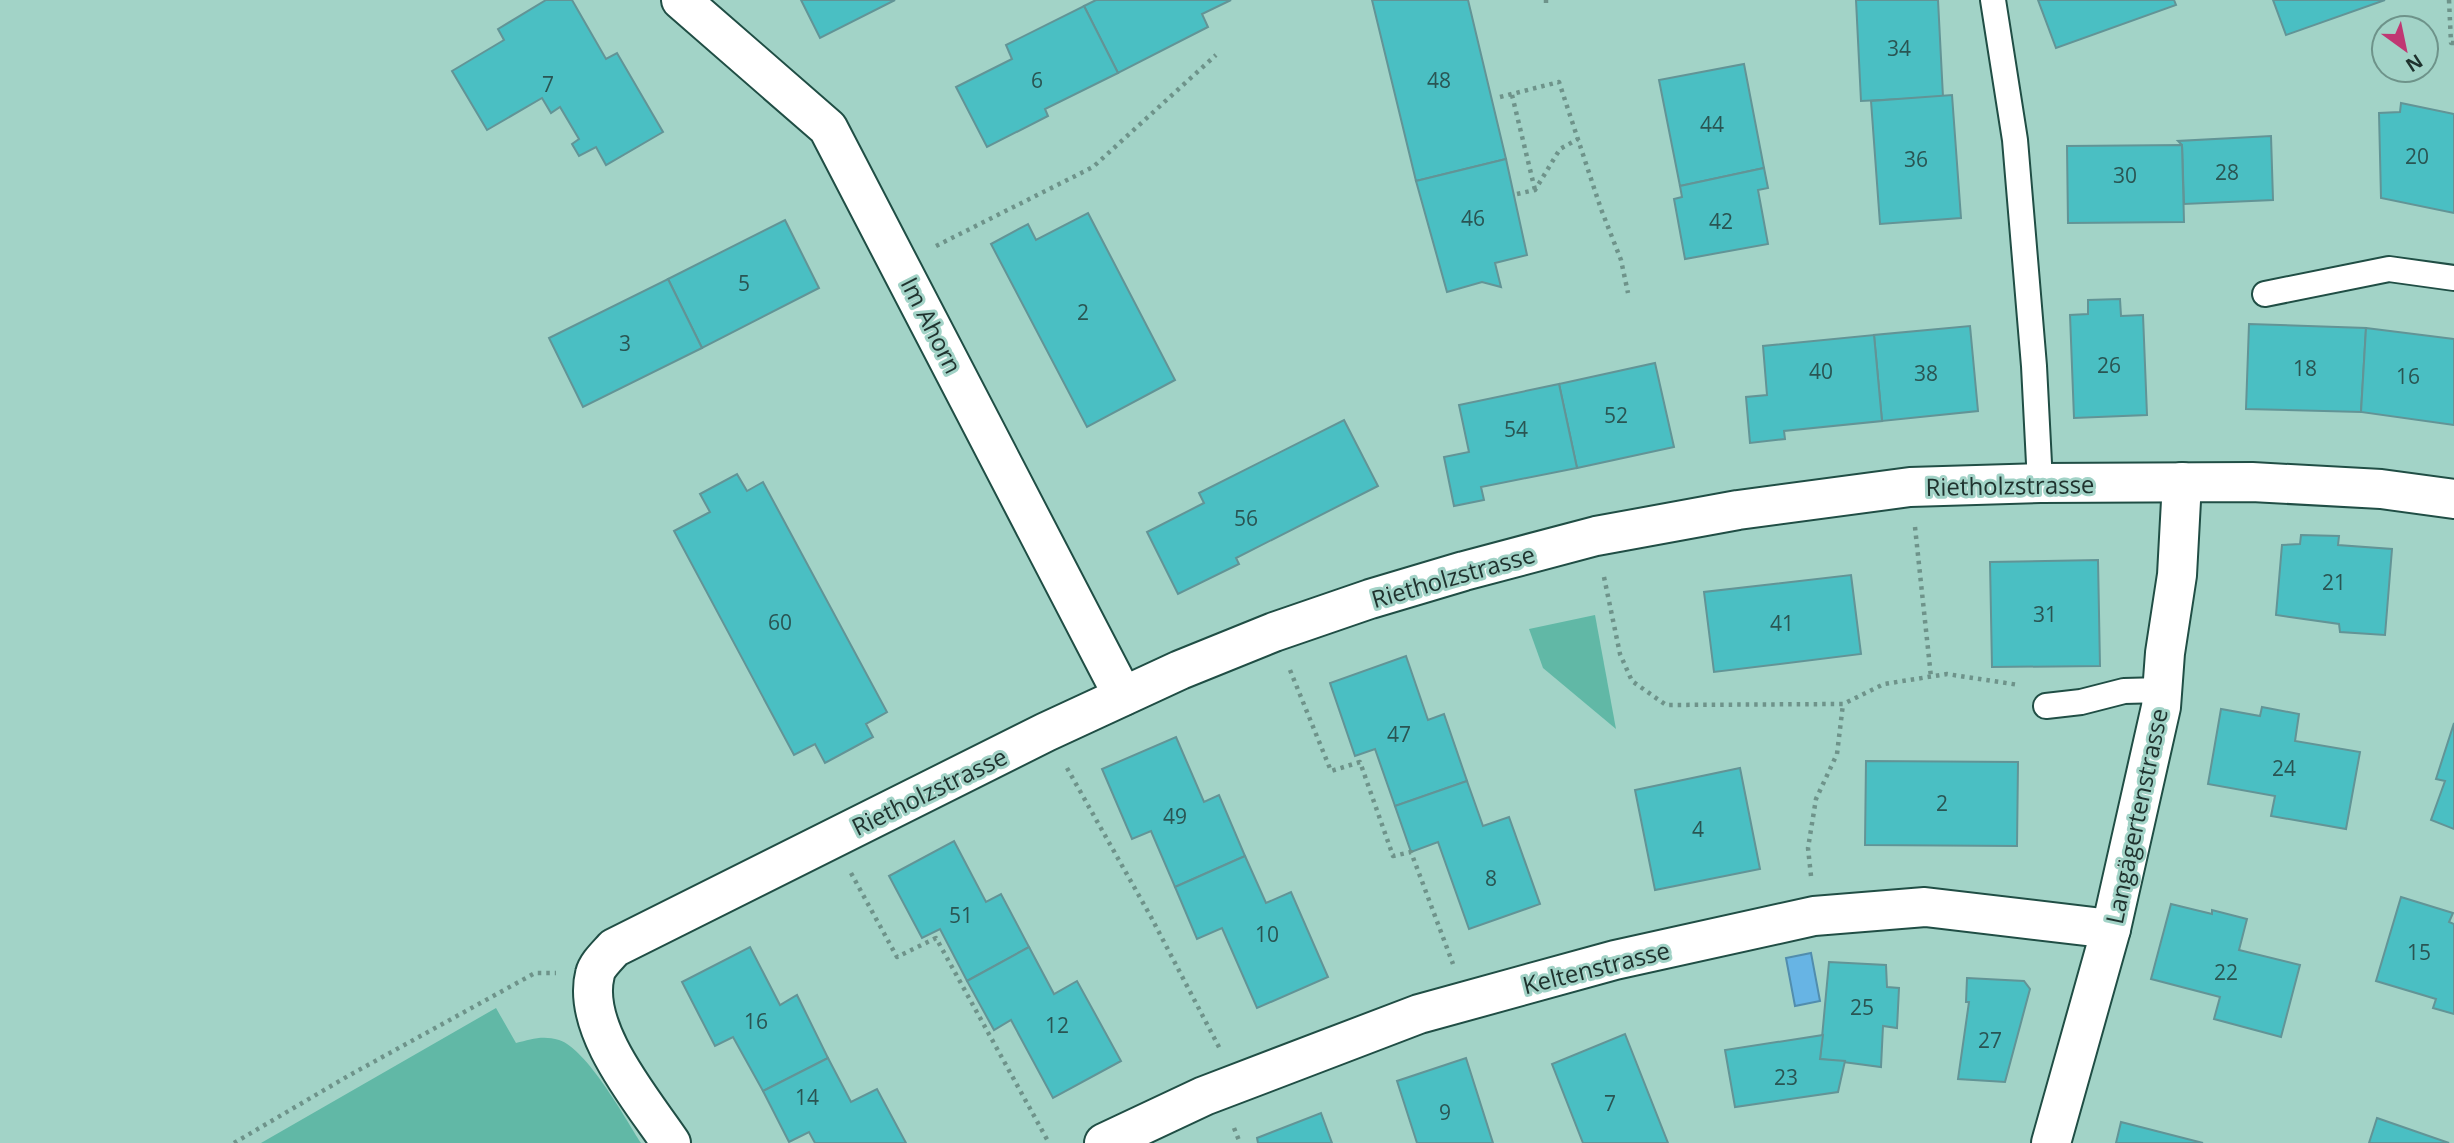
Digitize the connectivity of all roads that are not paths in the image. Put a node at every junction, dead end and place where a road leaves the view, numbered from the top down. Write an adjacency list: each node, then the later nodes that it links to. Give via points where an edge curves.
1 (681, 0): 9 (street, Im Ahorn, via 828,128)
2 (1993, 0): 6 (lane, via 2015,140)
3 (2454, 278): 4 (lane, via 2389,269)
4 (2265, 294)
5 (2182, 482): 6 (street, Rietholzstrasse); 7 (street, Rietholzstrasse, via 2381,489); 8 (street, Langägertenstrasse, via 2177,575)
6 (2040, 483): 9 (street, Rietholzstrasse, via 1910,487 1738,510 1596,537 1464,571 1274,632)
7 (2454, 499)
8 (2162, 690): 10 (lane, via 2124,691); 11 (street, Langägertenstrasse)
9 (1123, 696): 12 (street, Rietholzstrasse, via 614,948 595,972 593,1001 602,1032)
10 (2046, 706)
11 (2111, 929): 13 (street, Keltenstrasse, via 1925,907 1814,916 1615,960 1419,1014 1218,1090); 14 (street, Langägertenstrasse)
12 (671, 1143)
13 (1104, 1143)
14 (2051, 1143)

